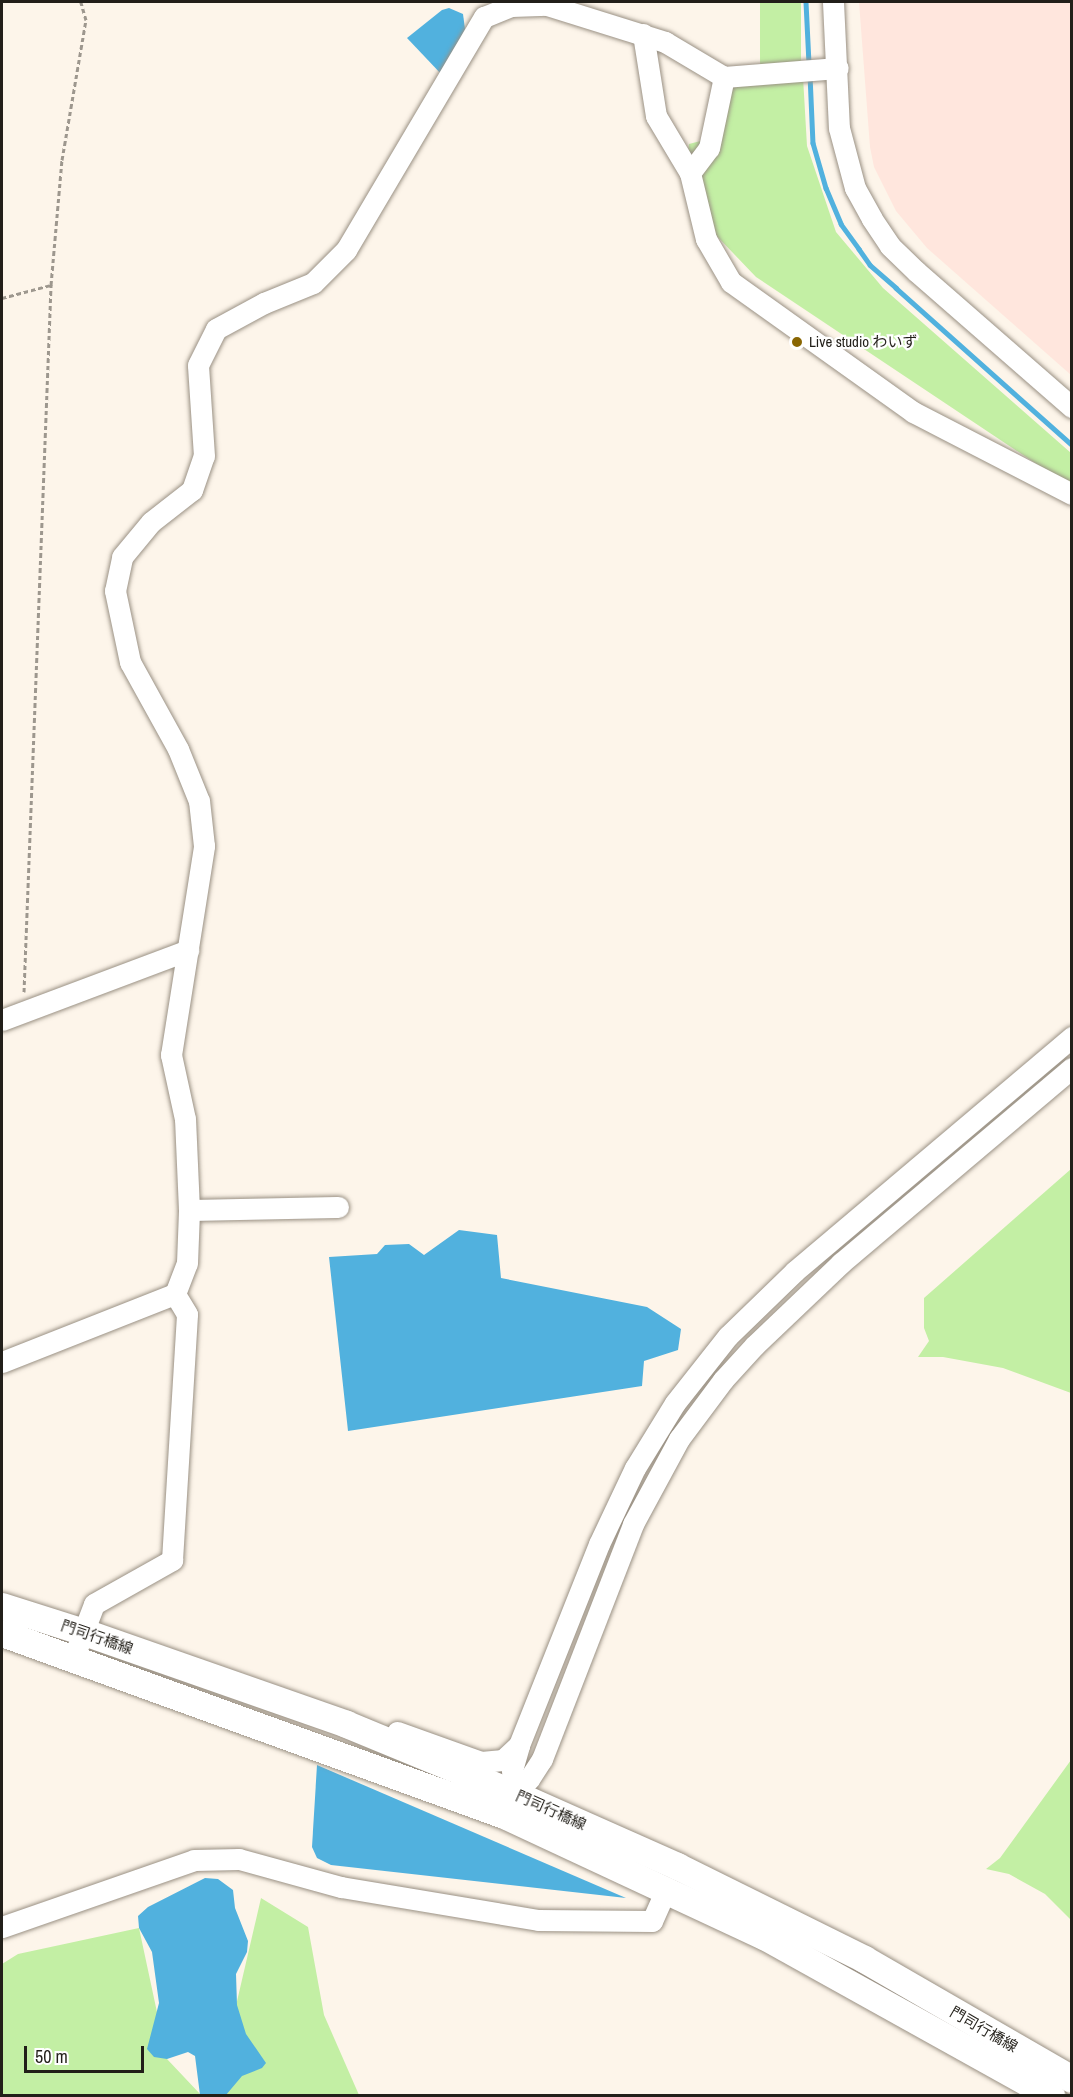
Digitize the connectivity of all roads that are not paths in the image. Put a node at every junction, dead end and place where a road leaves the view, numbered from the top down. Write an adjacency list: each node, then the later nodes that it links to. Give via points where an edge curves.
1 (833, 2): 4 (street)
2 (481, 9): 3 (street, via 547,5); 9 (street, via 346,250 314,283 264,303 216,329 198,365 204,456 192,490 151,522 122,557 115,591 130,662 178,748 199,801 204,846)
3 (642, 34): 5 (street, via 665,42); 6 (street, via 656,116)
4 (838, 68): 5 (street); 7 (street, via 839,128 855,188 890,246)
5 (724, 76): 6 (street, via 709,148)
6 (690, 173): 8 (street, via 706,239 731,282 913,412)
7 (1071, 407)
8 (1071, 494)
9 (188, 950): 10 (street); 14 (street, via 171,1055 185,1119)
10 (2, 1020)
11 (1071, 1037): 22 (street, via 795,1271 728,1336 693,1380 657,1431 613,1512)
12 (1071, 1068): 23 (street, via 841,1263 723,1380 679,1439 633,1524)
13 (338, 1207): 14 (street)
14 (189, 1210): 15 (street, via 187,1263)
15 (175, 1294): 16 (street); 18 (street, via 187,1314 172,1560 94,1604)
16 (2, 1362)
17 (2, 1606): 18 (main road, 門司行橋線)
18 (84, 1632): 20 (street); 21 (main road, 門司行橋線)
19 (2, 1633): 20 (main road, 門司行橋線)
20 (73, 1657): 25 (main road, 門司行橋線)
21 (346, 1724): 22 (street, via 388,1728 481,1762 503,1760); 24 (main road, 門司行橋線)
22 (519, 1745): 24 (street, via 512,1770)
23 (542, 1759): 24 (street, via 529,1779); 26 (street, via 541,1795)
24 (513, 1793): 25 (street); 26 (main road, 門司行橋線); 29 (main road, via 529,1813 800,1944)
25 (476, 1803): 27 (main road, 門司行橋線)
26 (556, 1813): 30 (main road, 門司行橋線, via 677,1866 864,1959)
27 (666, 1889): 28 (street, via 652,1921 538,1920 340,1887 238,1859 194,1860); 29 (main road, 門司行橋線)
28 (2, 1927)
29 (852, 1982): 31 (main road, 門司行橋線)
30 (1071, 2079)
31 (1051, 2096)

